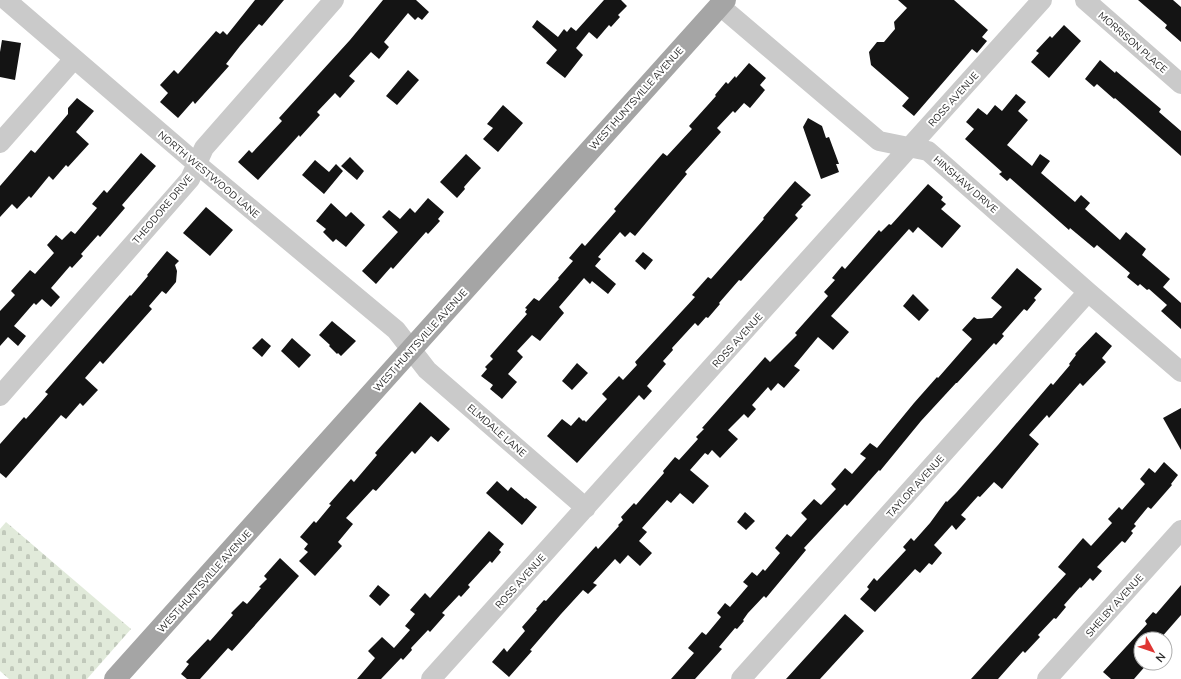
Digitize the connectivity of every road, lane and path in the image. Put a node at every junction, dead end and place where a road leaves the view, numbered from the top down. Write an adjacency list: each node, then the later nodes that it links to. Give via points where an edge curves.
1 (6, 0): 6 (street, NORTH WESTWOOD LANE)
2 (334, 0): 10 (street, THEODORE DRIVE, via 204,148)
3 (1042, 0): 9 (street, ROSS AVENUE)
4 (1085, 0): 7 (street, MORRISON PLACE)
5 (722, 3): 9 (street, HINSHAW DRIVE, via 879,141); 12 (main road, WEST HUNTSVILLE AVENUE)
6 (74, 59): 8 (street); 10 (street, NORTH WESTWOOD LANE)
7 (1181, 84)
8 (0, 143)
9 (910, 147): 11 (street, HINSHAW DRIVE, via 928,151); 15 (street, ROSS AVENUE)
10 (196, 164): 12 (street, NORTH WESTWOOD LANE, via 396,330); 14 (street, THEODORE DRIVE, via 190,179)
11 (1088, 292): 13 (street, HINSHAW DRIVE); 19 (street, TAYLOR AVENUE)
12 (411, 350): 15 (street, ELMDALE LANE, via 427,370); 17 (main road, WEST HUNTSVILLE AVENUE)
13 (1181, 372)
14 (0, 396)
15 (586, 508): 18 (street, ROSS AVENUE)
16 (1181, 530): 20 (street, SHELBY AVENUE)
17 (115, 679)
18 (431, 679)
19 (741, 679)
20 (1047, 679)

